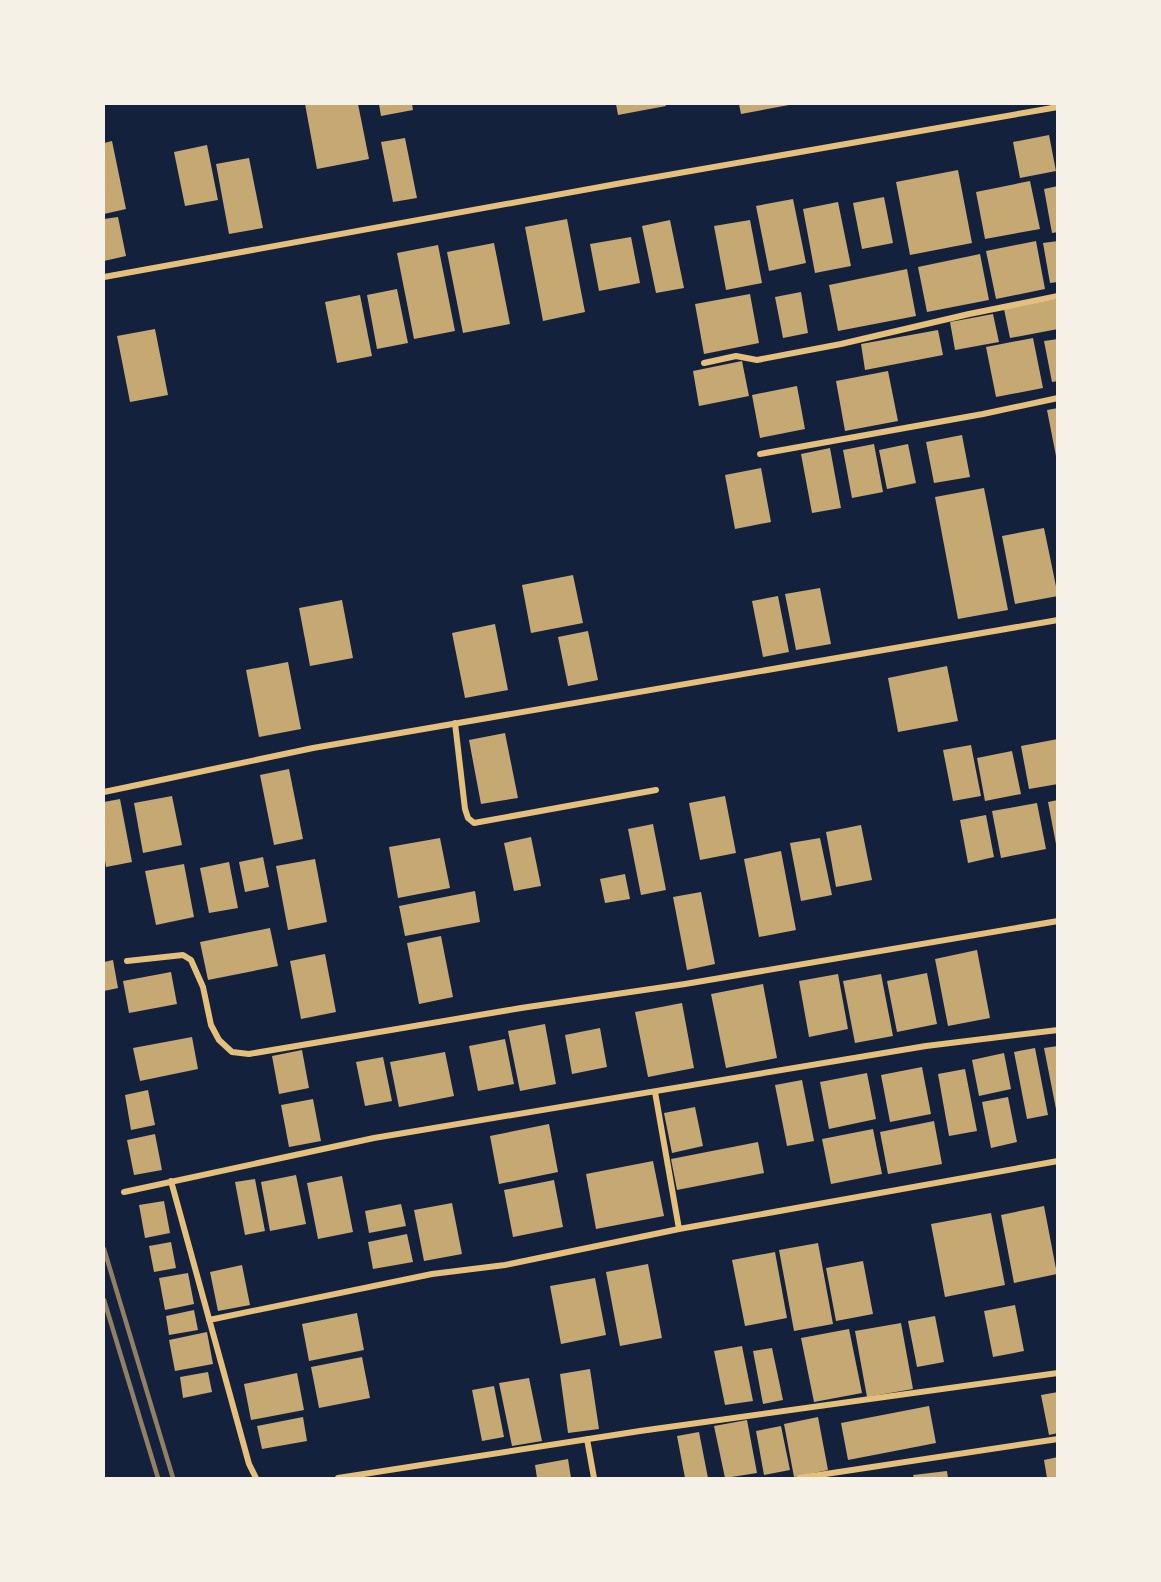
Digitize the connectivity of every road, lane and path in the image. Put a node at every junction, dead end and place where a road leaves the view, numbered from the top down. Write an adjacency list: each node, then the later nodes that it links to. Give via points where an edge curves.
1 (1058, 107): 2 (street)
2 (104, 278)
3 (1058, 296): 4 (street, via 757,360 736,356)
4 (704, 363)
5 (1058, 398): 6 (street)
6 (760, 454)
7 (1058, 620): 8 (street)
8 (455, 723): 9 (street, via 465,809 474,823); 10 (street)
9 (656, 790)
10 (104, 792)
11 (1058, 921): 12 (street, via 249,1054 232,1052 219,1040 211,1024 203,987 188,957)
12 (127, 961)
13 (1058, 1030): 14 (street, via 926,1046)
14 (654, 1092): 16 (street, via 374,1138); 18 (street)
15 (1058, 1161): 18 (street)
16 (171, 1181): 17 (street); 19 (street)
17 (124, 1192)
18 (679, 1229): 19 (street)
19 (209, 1320): 23 (street)
20 (1058, 1373): 21 (street)
21 (587, 1439): 24 (street); 25 (street)
22 (1058, 1439): 26 (street)
23 (256, 1479)
24 (338, 1479)
25 (594, 1479)
26 (799, 1479)

